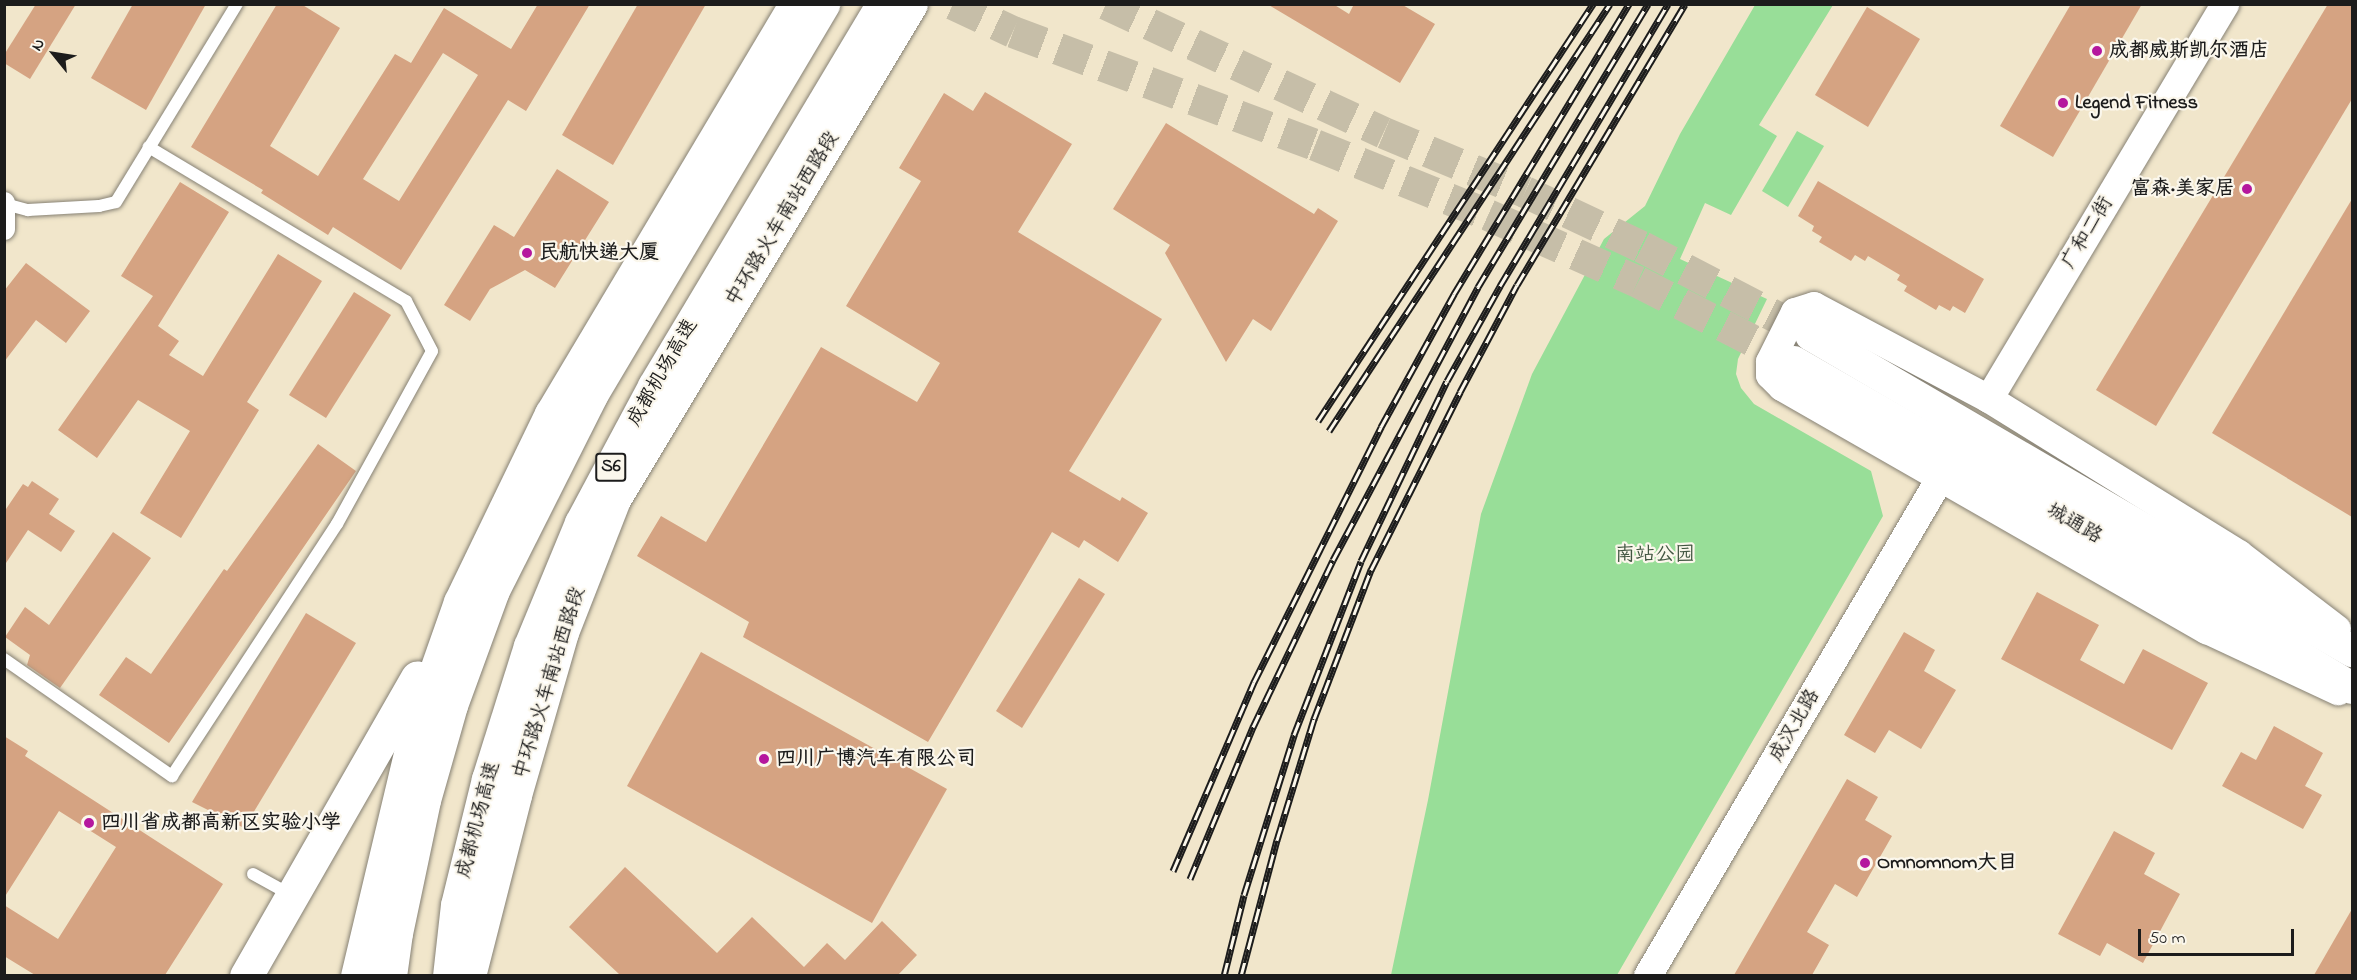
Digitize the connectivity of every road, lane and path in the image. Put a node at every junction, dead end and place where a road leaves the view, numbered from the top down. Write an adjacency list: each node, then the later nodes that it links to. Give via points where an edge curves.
1 (237, 4): 6 (lane)
2 (795, 4): 13 (main road, via 551,414)
3 (823, 4): 23 (main road, S6, via 591,395 493,590 451,705 424,800)
4 (2225, 4): 11 (street, 广和二街)
5 (899, 9): 24 (main road, 成都机场高速 / S6, via 654,386 581,523 530,646 488,779 457,905); 25 (main road, 中环路火车南站西路段, via 614,499 561,632)
6 (149, 147): 7 (lane, via 116,202 28,210); 16 (lane, via 406,301 432,351 338,524 172,776)
7 (5, 203): 8 (street)
8 (4, 229)
9 (1810, 335): 15 (main road, 城通路)
10 (1794, 362): 17 (main road, 城通路)
11 (1989, 399): 12 (street, via 1814,306 1795,312 1770,362 1770,375 1782,387); 14 (street, via 2239,554)
12 (1941, 477): 18 (street, via 2207,630); 26 (street, 成汉北路)
13 (460, 602): 20 (main road); 22 (main road, via 417,724)
14 (2352, 641)
15 (2352, 651)
16 (4, 659)
17 (2352, 688)
18 (2352, 697)
19 (253, 873): 20 (lane)
20 (291, 896): 21 (main road)
21 (246, 975)
22 (357, 975)
23 (390, 975)
24 (449, 975)
25 (469, 975)
26 (1648, 975)

